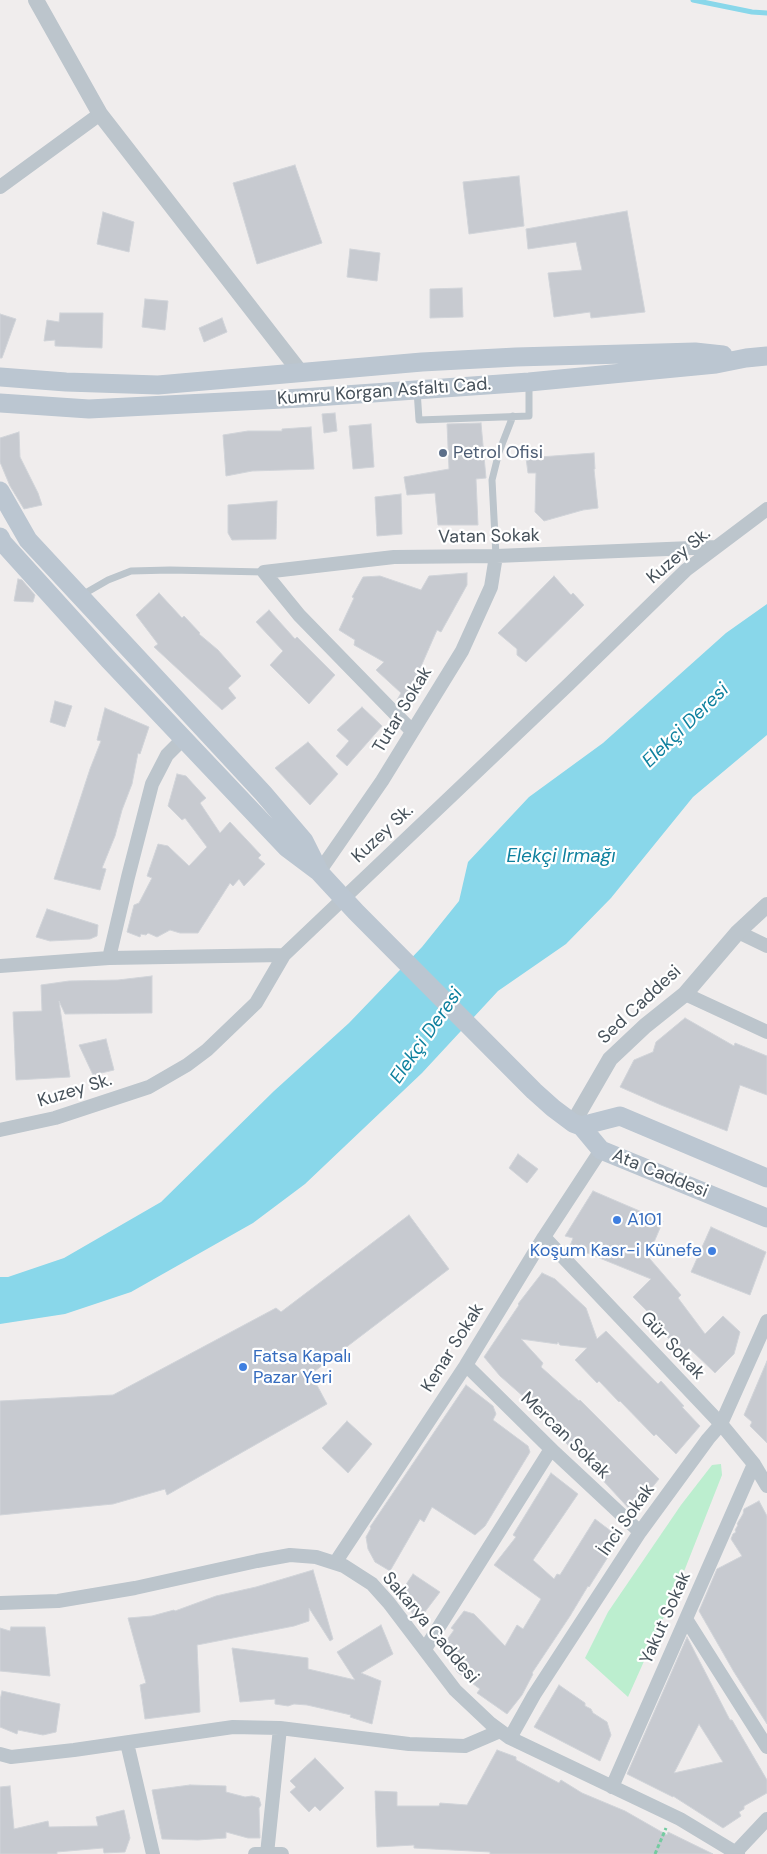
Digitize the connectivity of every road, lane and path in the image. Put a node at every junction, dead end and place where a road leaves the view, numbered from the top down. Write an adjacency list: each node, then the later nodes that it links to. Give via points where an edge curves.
1 (36, 0): 2 (street)
2 (100, 114): 3 (street); 6 (street)
3 (0, 187)
4 (767, 356): 5 (main road, Kumru Korgan Asfaltı Cad.)
5 (746, 358): 6 (main road, via 695,352 516,357); 8 (main road, Kumru Korgan Asfaltı Cad., via 716,364)
6 (301, 373): 7 (main road, via 158,385)
7 (0, 377)
8 (529, 382): 9 (main road, Kumru Korgan Asfaltı Cad.); 11 (lane, via 529,416)
9 (417, 390): 10 (main road, Kumru Korgan Asfaltı Cad., via 89,408); 11 (lane, via 419,420)
10 (0, 403)
11 (513, 416): 16 (lane, via 492,480)
12 (2, 498): 18 (main road, via 28,540)
13 (767, 509): 15 (street, Kuzey Sk.)
14 (0, 537): 20 (main road)
15 (716, 547): 16 (street, Vatan Sokak); 27 (street, Kuzey Sk., via 686,570)
16 (496, 556): 17 (street, Vatan Sokak, via 394,557); 22 (street, Tutar Sokak, via 491,587 462,651)
17 (264, 572): 18 (lane, via 131,572 108,580); 22 (street, via 299,615)
18 (80, 596): 19 (main road)
19 (128, 648): 20 (main road); 21 (main road)
20 (113, 664): 23 (main road)
21 (196, 722): 23 (main road); 24 (main road)
22 (412, 731): 26 (street, Tutar Sokak)
23 (184, 738): 25 (main road); 32 (street, via 167,755 152,784)
24 (263, 793): 25 (main road); 26 (main road, via 304,841)
25 (250, 808): 26 (main road, via 287,848)
26 (319, 872): 27 (main road)
27 (344, 898): 31 (street, Kuzey Sk.); 36 (main road, via 534,1091)
28 (767, 905): 29 (street, Sed Caddesi)
29 (738, 932): 30 (street); 34 (street, Sed Caddesi)
30 (767, 946)
31 (284, 955): 32 (street); 37 (street, Kuzey Sk., via 256,1003 187,1065 150,1087 55,1118)
32 (109, 958): 33 (street)
33 (0, 966)
34 (685, 994): 35 (street); 36 (street, Sed Caddesi, via 610,1059)
35 (767, 1032)
36 (577, 1124): 38 (main road, Ata Caddesi); 39 (main road, Ata Caddesi, via 620,1116)
37 (0, 1130)
38 (601, 1150): 40 (main road, Ata Caddesi); 41 (street, Kenar Sokak)
39 (767, 1178)
40 (767, 1218)
41 (544, 1238): 43 (street, Kenar Sokak); 44 (street, Gür Sokak)
42 (767, 1321): 44 (street, İnci Sokak)
43 (466, 1365): 45 (street, Mercan Sokak); 49 (street, Kenar Sokak)
44 (721, 1424): 46 (street, Gür Sokak); 48 (street, İnci Sokak)
45 (551, 1449): 48 (street, Mercan Sokak); 52 (street)
46 (754, 1464): 47 (street, Gür Sokak); 51 (street, Yakut Sokak)
47 (767, 1486)
48 (640, 1532): 54 (street, İnci Sokak)
49 (335, 1563): 50 (street, Sakarya Caddesi, via 316,1557 290,1555 135,1588 58,1601); 52 (street, Sakarya Caddesi, via 372,1584)
50 (0, 1604)
51 (686, 1619): 56 (street); 59 (street, Yakut Sokak)
52 (425, 1649): 54 (street, Sakarya Caddesi, via 455,1690)
53 (280, 1728): 54 (street, via 410,1744 465,1746); 55 (street, via 233,1727); 64 (street)
54 (505, 1735): 59 (street, Sakarya Caddesi)
55 (127, 1742): 57 (street); 63 (street)
56 (767, 1747)
57 (6, 1756): 58 (street)
58 (0, 1767)
59 (612, 1787): 60 (street, Sakarya Caddesi)
60 (672, 1816): 62 (street, Sakarya Caddesi); 66 (path)
61 (767, 1819): 62 (street)
62 (737, 1853)
63 (153, 1854)
64 (263, 1854): 65 (street)
65 (282, 1854)
66 (655, 1854)

